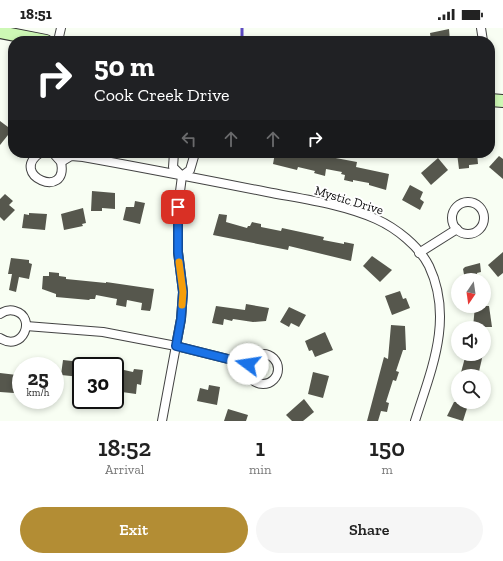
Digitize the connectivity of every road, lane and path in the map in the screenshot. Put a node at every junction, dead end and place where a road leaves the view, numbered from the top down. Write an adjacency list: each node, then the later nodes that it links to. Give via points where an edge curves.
1 (0, 32): 2 (street)
2 (20, 36)
3 (35, 158): 9 (street, via 31,165 33,175 46,182 56,180 62,172)
4 (57, 158): 9 (street)
5 (68, 158): 9 (street, Mystic Drive)
6 (89, 158): 10 (street, Mystic Drive)
7 (174, 158): 10 (street, via 173,167)
8 (194, 158): 10 (street, via 190,170)
9 (61, 162)
10 (182, 176): 12 (street, Mystic Drive, via 316,202 358,213 393,228); 16 (street, via 178,207 178,252 183,292)
11 (457, 229): 12 (street)
12 (420, 253): 19 (street, Mystic Drive, via 429,265 434,280 441,327)
13 (0, 314): 14 (street, via 8,310 19,312)
14 (26, 326): 15 (street, via 23,336 15,341); 16 (street, via 103,332)
15 (0, 338)
16 (176, 346): 17 (street); 18 (street)
17 (248, 364)
18 (162, 421)
19 (415, 421)

